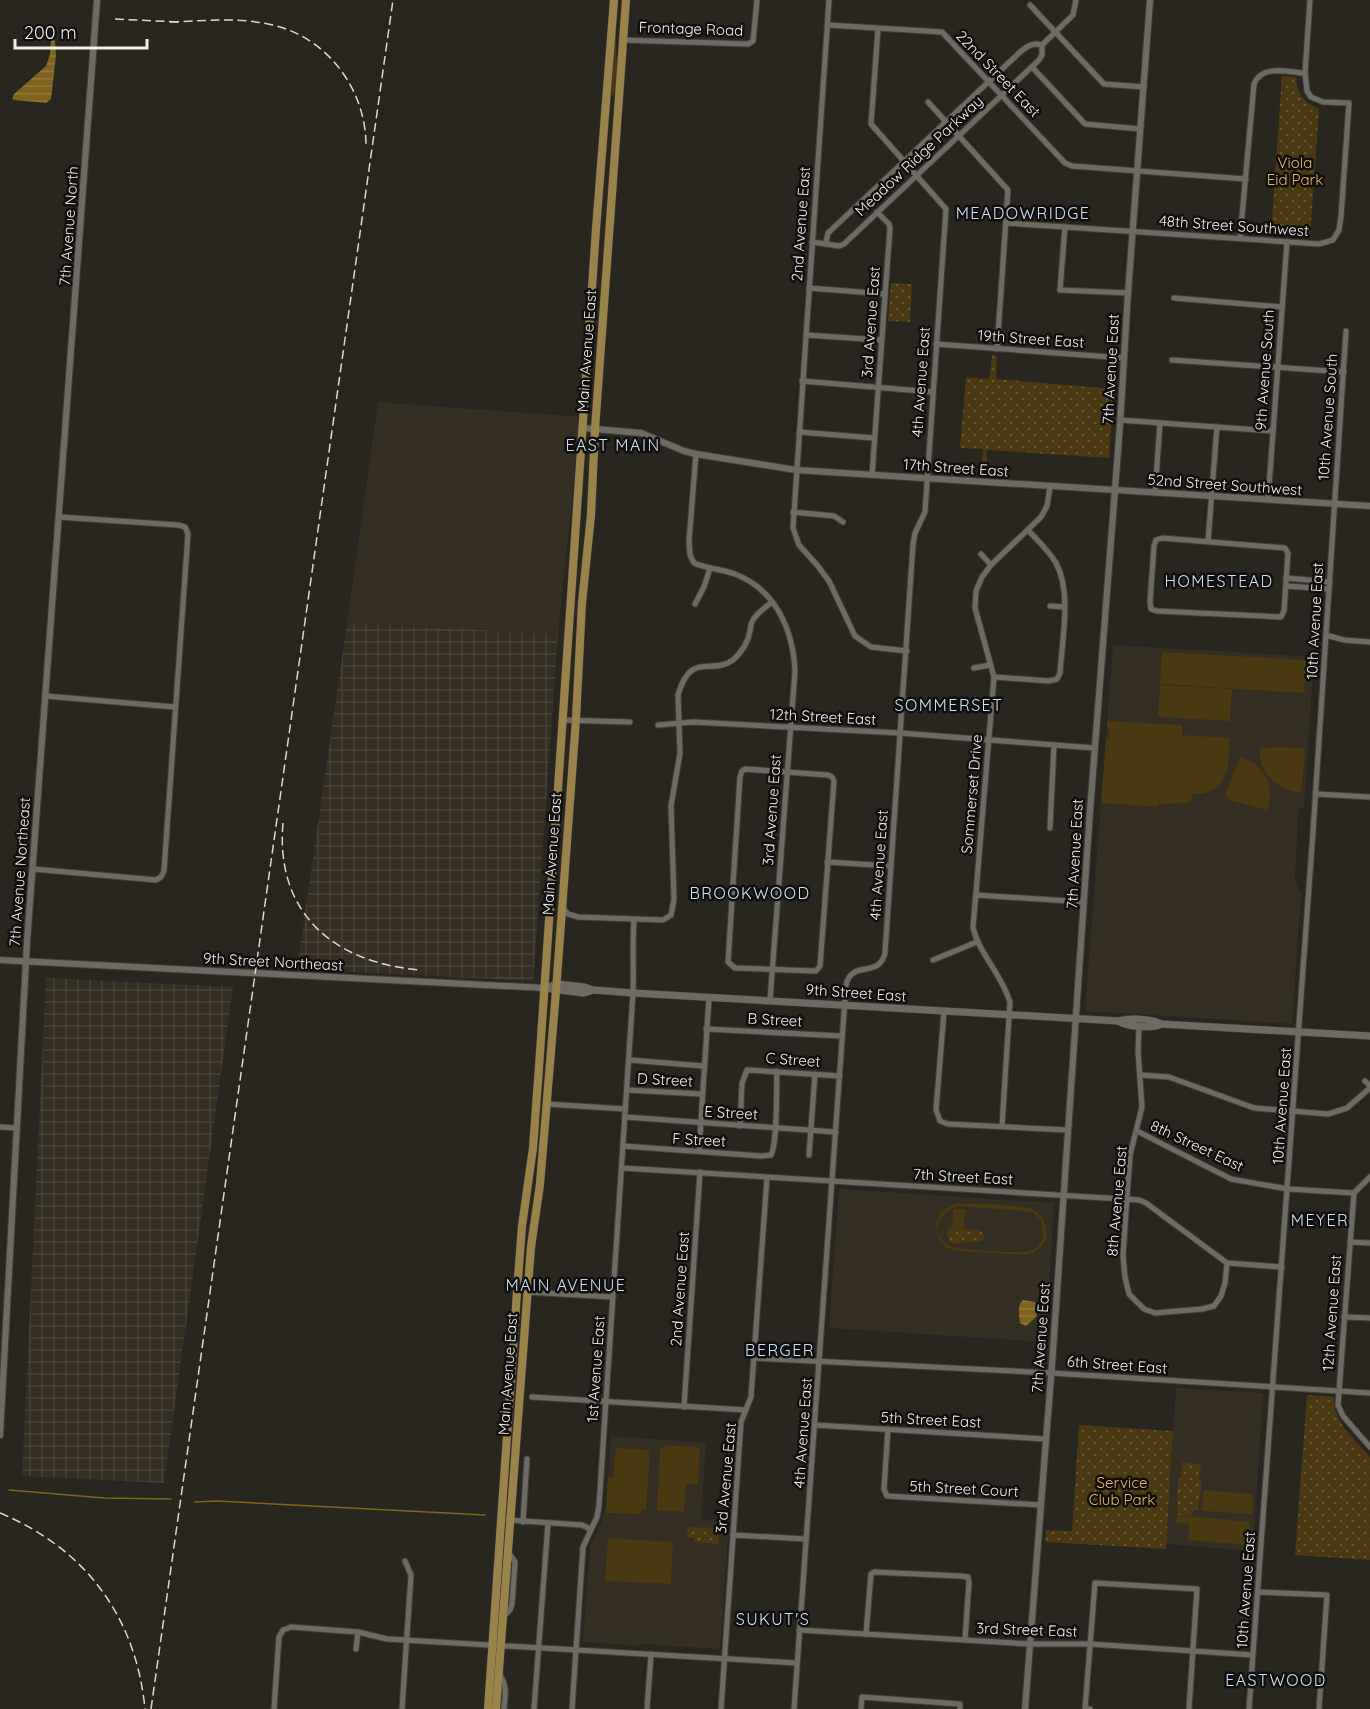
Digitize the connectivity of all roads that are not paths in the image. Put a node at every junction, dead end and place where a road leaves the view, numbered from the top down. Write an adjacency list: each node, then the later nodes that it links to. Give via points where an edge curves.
1 (97, 0): 65 (street, 7th Avenue North)
2 (614, 0): 20 (main road, Main Avenue East)
3 (626, 0): 13 (main road, Main Avenue East)
4 (758, 0): 13 (street, Frontage Road, via 753,41 748,44)
5 (829, 0): 10 (street, 2nd Avenue East)
6 (1076, 0): 12 (street, Meadow Ridge Parkway, via 1073,15)
7 (1150, 0): 18 (street, 7th Avenue East)
8 (1310, 0): 16 (street)
9 (1030, 5): 12 (street)
10 (828, 25): 11 (street, 22nd Street East); 37 (street, 2nd Avenue East)
11 (878, 28): 17 (street, 22nd Street East, via 942,32); 27 (street, 4th Avenue East, via 871,124)
12 (1056, 32): 14 (street, Meadow Ridge Parkway); 18 (street, via 1104,84)
13 (622, 40): 25 (main road, Main Avenue East)
14 (1042, 45): 15 (street, Meadow Ridge Parkway, via 1042,55); 17 (street, Meadow Ridge Parkway, via 1028,45)
15 (1032, 67): 19 (street, Meadow Ridge Parkway); 23 (street, via 1085,124)
16 (1305, 73): 30 (street, via 1267,72 1256,80); 39 (street, 48th Street Southwest, via 1307,91 1316,100 1349,103 1341,218 1333,240 1324,244)
17 (990, 82): 19 (street, 22nd Street East); 22 (street, Meadow Ridge Parkway)
18 (1144, 87): 23 (street, 7th Avenue East)
19 (1002, 95): 24 (street, Meadow Ridge Parkway); 28 (street, 22nd Street East, via 1065,163)
20 (607, 96): 25 (main road, via 613,103); 26 (main road, Main Avenue East)
21 (928, 102): 22 (street)
22 (946, 122): 24 (street); 27 (street, Meadow Ridge Parkway)
23 (1140, 129): 28 (street, 7th Avenue East)
24 (959, 135): 29 (street, Meadow Ridge Parkway); 33 (street, via 1008,190)
25 (615, 143): 31 (main road, Main Avenue East)
26 (603, 147): 31 (main road, via 607,154 605,183); 60 (main road, Main Avenue East)
27 (905, 161): 29 (street, 4th Avenue East); 38 (street, Meadow Ridge Parkway, via 828,233)
28 (1137, 171): 30 (street, 22nd Street East); 35 (street, 7th Avenue East)
29 (917, 175): 32 (street, Meadow Ridge Parkway); 48 (street, 4th Avenue East, via 946,209)
30 (1246, 179): 36 (street)
31 (612, 191): 61 (main road, Main Avenue East)
32 (878, 212): 38 (street, Meadow Ridge Parkway, via 844,244); 42 (street, 3rd Avenue East, via 890,228)
33 (1006, 223): 34 (street, 48th Street Southwest); 49 (street)
34 (1065, 227): 35 (street, 48th Street Southwest); 41 (street, via 1060,290)
35 (1133, 230): 36 (street, 48th Street Southwest); 41 (street, 7th Avenue East)
36 (1240, 238): 39 (street, 48th Street Southwest)
37 (812, 242): 38 (street, Meadow Ridge Parkway); 40 (street, 2nd Avenue East)
38 (826, 242)
39 (1287, 242): 44 (street, 9th Avenue South)
40 (809, 288): 42 (street); 46 (street, 2nd Avenue East)
41 (1128, 293): 50 (street, 7th Avenue East)
42 (885, 294): 47 (street, 3rd Avenue East)
43 (1174, 298): 44 (street)
44 (1282, 306): 52 (street, 9th Avenue South)
45 (1346, 332): 53 (street, 10th Avenue South)
46 (806, 335): 47 (street); 54 (street, 2nd Avenue East)
47 (881, 340): 55 (street, 3rd Avenue East)
48 (936, 344): 49 (street, 19th Street East); 56 (street, 4th Avenue East)
49 (997, 349): 50 (street, 19th Street East)
50 (1124, 358): 57 (street, 7th Avenue East)
51 (1172, 360): 52 (street)
52 (1277, 368): 53 (street); 62 (street, 9th Avenue South)
53 (1344, 372): 75 (street, 10th Avenue South)
54 (802, 381): 55 (street); 63 (street, 2nd Avenue East)
55 (878, 387): 56 (street); 64 (street, 3rd Avenue East)
56 (933, 392): 69 (street, 4th Avenue East)
57 (1120, 420): 58 (street); 71 (street, 7th Avenue East)
58 (1160, 423): 59 (street); 72 (street)
59 (1217, 427): 62 (street); 73 (street)
60 (583, 428): 61 (street, 17th Street East); 101 (main road, Main Avenue East)
61 (595, 429): 66 (street, 17th Street East, via 641,433); 102 (main road, Main Avenue East)
62 (1273, 431): 74 (street, 9th Avenue South)
63 (799, 432): 64 (street); 67 (street, 2nd Avenue East)
64 (874, 438): 68 (street, 3rd Avenue East)
65 (64, 454): 78 (street, 7th Avenue Northeast)
66 (696, 454): 67 (street, 17th Street East); 84 (street, via 690,555 694,563)
67 (796, 470): 68 (street, 17th Street East); 77 (street)
68 (872, 475): 69 (street, 17th Street East)
69 (927, 478): 70 (street, 17th Street East); 95 (street, 4th Avenue East, via 925,512 913,545)
70 (1050, 487): 71 (street, 17th Street East); 80 (street, Sommerset Drive, via 1047,506)
71 (1114, 490): 72 (street, 52nd Street Southwest); 110 (street, 7th Avenue East)
72 (1155, 493): 73 (street, 52nd Street Southwest)
73 (1211, 496): 74 (street, 52nd Street Southwest); 81 (street)
74 (1268, 500): 75 (street, 52nd Street Southwest)
75 (1334, 504): 76 (street); 86 (street, 10th Avenue East)
76 (1370, 506)
77 (794, 512): 79 (street, via 834,516); 95 (street, via 795,538 829,581 855,636 871,647)
78 (60, 517): 99 (street, 7th Avenue Northeast); 100 (street, via 184,527 188,534)
79 (843, 522)
80 (1029, 531): 83 (street, Sommerset Drive); 92 (street, via 1055,561 1064,590)
81 (1208, 541): 85 (street, via 1286,548); 87 (street, via 1156,540 1151,609 1281,617)
82 (981, 554): 83 (street)
83 (991, 565): 96 (street, Sommerset Drive, via 976,591 975,608)
84 (710, 568): 89 (street, 3rd Avenue East, via 735,574); 90 (street)
85 (1286, 578): 86 (street); 87 (street)
86 (1330, 582): 88 (street, 10th Avenue East)
87 (1286, 586): 88 (street)
88 (1329, 589): 93 (street, 10th Avenue East)
89 (772, 602): 104 (street, via 752,621 744,646 733,659 699,667 688,675 678,695); 106 (street, 3rd Avenue East, via 785,621 794,652)
90 (695, 604)
91 (1050, 606): 92 (street)
92 (1064, 607): 98 (street, via 1057,679)
93 (1326, 635): 94 (street); 112 (street, 10th Avenue East)
94 (1370, 642)
95 (907, 651): 107 (street, 4th Avenue East)
96 (990, 665): 97 (street); 98 (street, Sommerset Drive)
97 (974, 668)
98 (994, 677): 108 (street, Sommerset Drive)
99 (45, 696): 100 (street); 117 (street, 7th Avenue Northeast)
100 (176, 707): 117 (street, via 161,877 156,880)
101 (563, 720): 102 (street); 127 (main road, Main Avenue East)
102 (576, 720): 103 (street); 120 (main road, Main Avenue East)
103 (630, 722)
104 (679, 724): 105 (street, 12th Street East); 106 (street, 12th Street East); 121 (street, via 679,764 671,806 672,912 663,920)
105 (658, 725)
106 (791, 728): 107 (street, 12th Street East); 111 (street, 3rd Avenue East)
107 (900, 733): 108 (street, 12th Street East); 116 (street, 4th Avenue East)
108 (988, 740): 109 (street, 12th Street East); 118 (street, Sommerset Drive)
109 (1054, 745): 110 (street, 12th Street East); 114 (street)
110 (1094, 748): 119 (street, 7th Avenue East)
111 (788, 772): 115 (street, via 832,777); 126 (street, 3rd Avenue East); 126 (street, via 741,771 728,962 735,968)
112 (1316, 794): 113 (street); 140 (street, 10th Avenue East)
113 (1370, 797)
114 (1050, 828)
115 (827, 862): 116 (street); 126 (street, via 819,970)
116 (891, 866): 132 (street, 4th Avenue East, via 883,960 877,967 858,970 848,978)
117 (33, 869): 125 (street, 7th Avenue Northeast)
118 (976, 895): 119 (street); 122 (street, Sommerset Drive)
119 (1084, 902): 135 (street, 7th Avenue East)
120 (562, 906): 121 (street, via 571,915); 128 (main road, Main Avenue East)
121 (634, 920): 129 (street, 1st Avenue East)
122 (977, 942): 124 (street); 134 (street, Sommerset Drive, via 1006,989)
123 (0, 960): 125 (street, 9th Street Northeast)
124 (933, 960)
125 (26, 961): 127 (street, 9th Street Northeast); 162 (street, 7th Avenue Northeast)
126 (772, 969): 131 (street, 3rd Avenue East)
127 (545, 988): 128 (main road, 9th Street East); 143 (main road, Main Avenue East)
128 (557, 988): 129 (main road, 9th Street East); 154 (main road, Main Avenue East)
129 (633, 993): 130 (main road, 9th Street East); 144 (street, 1st Avenue East)
130 (709, 998): 131 (main road, 9th Street East); 139 (street)
131 (770, 1001): 132 (main road, 9th Street East)
132 (845, 1004): 133 (main road, 9th Street East); 141 (street, 4th Avenue East)
133 (944, 1012): 134 (main road, 9th Street East); 160 (street, via 936,1110 940,1121)
134 (1010, 1015): 135 (main road, 9th Street East); 160 (street, Sommerset Drive)
135 (1075, 1020): 136 (main road, 9th Street East); 165 (street, 7th Avenue East)
136 (1118, 1022): 137 (main road, 9th Street East, via 1124,1019); 138 (main road, 9th Street East)
137 (1161, 1024): 138 (main road, 9th Street East); 140 (main road, 9th Street East)
138 (1139, 1025): 148 (street, 8th Avenue East)
139 (706, 1029): 141 (street, B Street); 145 (street)
140 (1299, 1032): 142 (main road, 9th Street East); 156 (street, 10th Avenue East)
141 (842, 1036): 149 (street, 4th Avenue East)
142 (1370, 1036)
143 (540, 1053): 154 (main road, via 541,1098); 180 (main road, Main Avenue East)
144 (628, 1060): 145 (street); 152 (street, 1st Avenue East)
145 (704, 1066): 153 (street)
146 (777, 1071): 147 (street, C Street); 159 (street, C Street, via 746,1071); 163 (street)
147 (815, 1074): 149 (street, C Street); 164 (street)
148 (1141, 1075): 156 (street, via 1169,1077 1254,1108); 166 (street, 8th Avenue East, via 1142,1107)
149 (840, 1076): 167 (street, 4th Avenue East)
150 (1365, 1081): 151 (street)
151 (1370, 1087): 156 (street, via 1347,1108 1335,1113)
152 (627, 1090): 153 (street, D Street); 155 (street, 1st Avenue East)
153 (701, 1094): 158 (street)
154 (546, 1104): 155 (street); 185 (main road, Main Avenue East)
155 (625, 1109): 157 (street, 1st Avenue East)
156 (1293, 1111): 176 (street, 10th Avenue East)
157 (625, 1117): 158 (street, E Street); 168 (street, 1st Avenue East)
158 (700, 1124): 159 (street, E Street); 169 (street)
159 (740, 1126): 163 (street, E Street)
160 (1002, 1126): 165 (street)
161 (0, 1127): 162 (street)
162 (16, 1128): 189 (street, 7th Avenue Northeast)
163 (774, 1128): 164 (street, E Street); 169 (street, F Street, via 771,1155)
164 (811, 1131): 167 (street, E Street); 170 (street)
165 (1067, 1131): 178 (street, 7th Avenue East)
166 (1137, 1131): 176 (street, 8th Street East, via 1231,1179); 179 (street, 8th Avenue East, via 1130,1155)
167 (836, 1132): 175 (street, 4th Avenue East)
168 (623, 1146): 169 (street, F Street); 171 (street, 1st Avenue East)
169 (699, 1151)
170 (809, 1155)
171 (622, 1168): 172 (street, 7th Street East); 186 (street, 1st Avenue East)
172 (700, 1172): 173 (street, 7th Street East); 198 (street, 2nd Avenue East)
173 (767, 1178): 175 (street, 7th Street East); 190 (street, 3rd Avenue East)
174 (1370, 1178): 177 (street)
175 (832, 1182): 178 (street, 7th Street East); 191 (street, 4th Avenue East)
176 (1288, 1189): 177 (street, 8th Street East); 184 (street, 10th Avenue East)
177 (1354, 1193): 181 (street, 12th Avenue East)
178 (1062, 1195): 179 (street, 7th Street East); 192 (street, 7th Avenue East)
179 (1127, 1199): 183 (street, 7th Street East, via 1146,1203); 183 (street, 8th Avenue East, via 1125,1277 1129,1294 1144,1309 1155,1312 1214,1306 1225,1283)
180 (521, 1238): 185 (main road, via 523,1284); 207 (main road, Main Avenue East)
181 (1350, 1242): 182 (street); 187 (street, 12th Avenue East)
182 (1370, 1243)
183 (1227, 1263): 184 (street)
184 (1282, 1267): 193 (street, 10th Avenue East)
185 (527, 1292): 186 (street); 207 (main road, Main Avenue East)
186 (613, 1297): 197 (street, 1st Avenue East)
187 (1344, 1317): 188 (street); 194 (street, 12th Avenue East)
188 (1370, 1318)
189 (2, 1339): 202 (street, 7th Avenue Northeast)
190 (754, 1358): 191 (street, 6th Street East); 199 (street, 3rd Avenue East)
191 (820, 1361): 192 (street, 6th Street East); 200 (street, 4th Avenue East)
192 (1051, 1373): 193 (street, 6th Street East); 203 (street, 7th Avenue East)
193 (1273, 1386): 194 (street, 6th Street East); 214 (street, 10th Avenue East)
194 (1339, 1390): 195 (street, 6th Street East); 204 (street, 12th Avenue East, via 1338,1406 1343,1416)
195 (1370, 1393)
196 (532, 1397): 197 (street)
197 (605, 1402): 198 (street); 210 (street, 1st Avenue East, via 597,1517)
198 (684, 1407): 199 (street)
199 (746, 1410): 211 (street, 3rd Avenue East, via 741,1422)
200 (816, 1425): 201 (street, 5th Street East); 212 (street, 4th Avenue East)
201 (888, 1429): 203 (street, 5th Street East); 206 (street, 5th Street Court, via 884,1489 887,1496)
202 (0, 1436)
203 (1046, 1439): 206 (street, 7th Avenue East)
204 (1370, 1447)
205 (527, 1459): 208 (street)
206 (1041, 1504): 220 (street, 7th Avenue East)
207 (505, 1520): 208 (street); 222 (main road, Main Avenue East); 222 (main road, Main Avenue East, via 507,1551)
208 (523, 1521): 209 (street)
209 (548, 1523): 210 (street); 223 (street)
210 (590, 1529): 225 (street, 1st Avenue East, via 583,1547)
211 (733, 1535): 212 (street); 229 (street, 3rd Avenue East)
212 (806, 1539): 215 (street, 4th Avenue East)
213 (405, 1561): 218 (street, via 411,1575)
214 (1258, 1592): 228 (street, 10th Avenue East); 248 (street, via 1327,1594)
215 (800, 1630): 217 (street, 3rd Street East); 230 (street, 4th Avenue East)
216 (358, 1632): 218 (street); 224 (street); 233 (street, via 291,1627 283,1630 279,1637)
217 (866, 1634): 219 (street, 3rd Street East); 219 (street, via 870,1574 960,1576 968,1577 969,1582)
218 (406, 1640): 222 (street); 234 (street)
219 (965, 1640): 220 (street, 3rd Street East)
220 (1030, 1644): 221 (street, 3rd Street East); 244 (street, 7th Avenue East)
221 (1090, 1644): 226 (street, 3rd Street East); 226 (street, via 1095,1583 1197,1589); 245 (street, via 1085,1709)
222 (496, 1645): 223 (street); 231 (main road, Main Avenue East); 235 (main road, Main Avenue East)
223 (539, 1647): 225 (street); 238 (street)
224 (356, 1649)
225 (577, 1650): 227 (street); 239 (street, 1st Avenue East)
226 (1193, 1651): 228 (street, 3rd Street East); 246 (street)
227 (651, 1654): 229 (street); 240 (street)
228 (1253, 1655): 247 (street, 10th Avenue East)
229 (724, 1659): 230 (street); 241 (street, 3rd Avenue East)
230 (797, 1663): 242 (street, 4th Avenue East)
231 (498, 1674): 236 (main road, Main Avenue East); 237 (street, via 506,1687)
232 (960, 1706): 243 (street, via 862,1697)
233 (274, 1709)
234 (402, 1709)
235 (488, 1709)
236 (496, 1709)
237 (504, 1709)
238 (534, 1709)
239 (572, 1709)
240 (647, 1709)
241 (721, 1709)
242 (794, 1709)
243 (861, 1709)
244 (1025, 1709)
245 (1090, 1709)
246 (1189, 1709)
247 (1250, 1709)
248 (1319, 1709)

